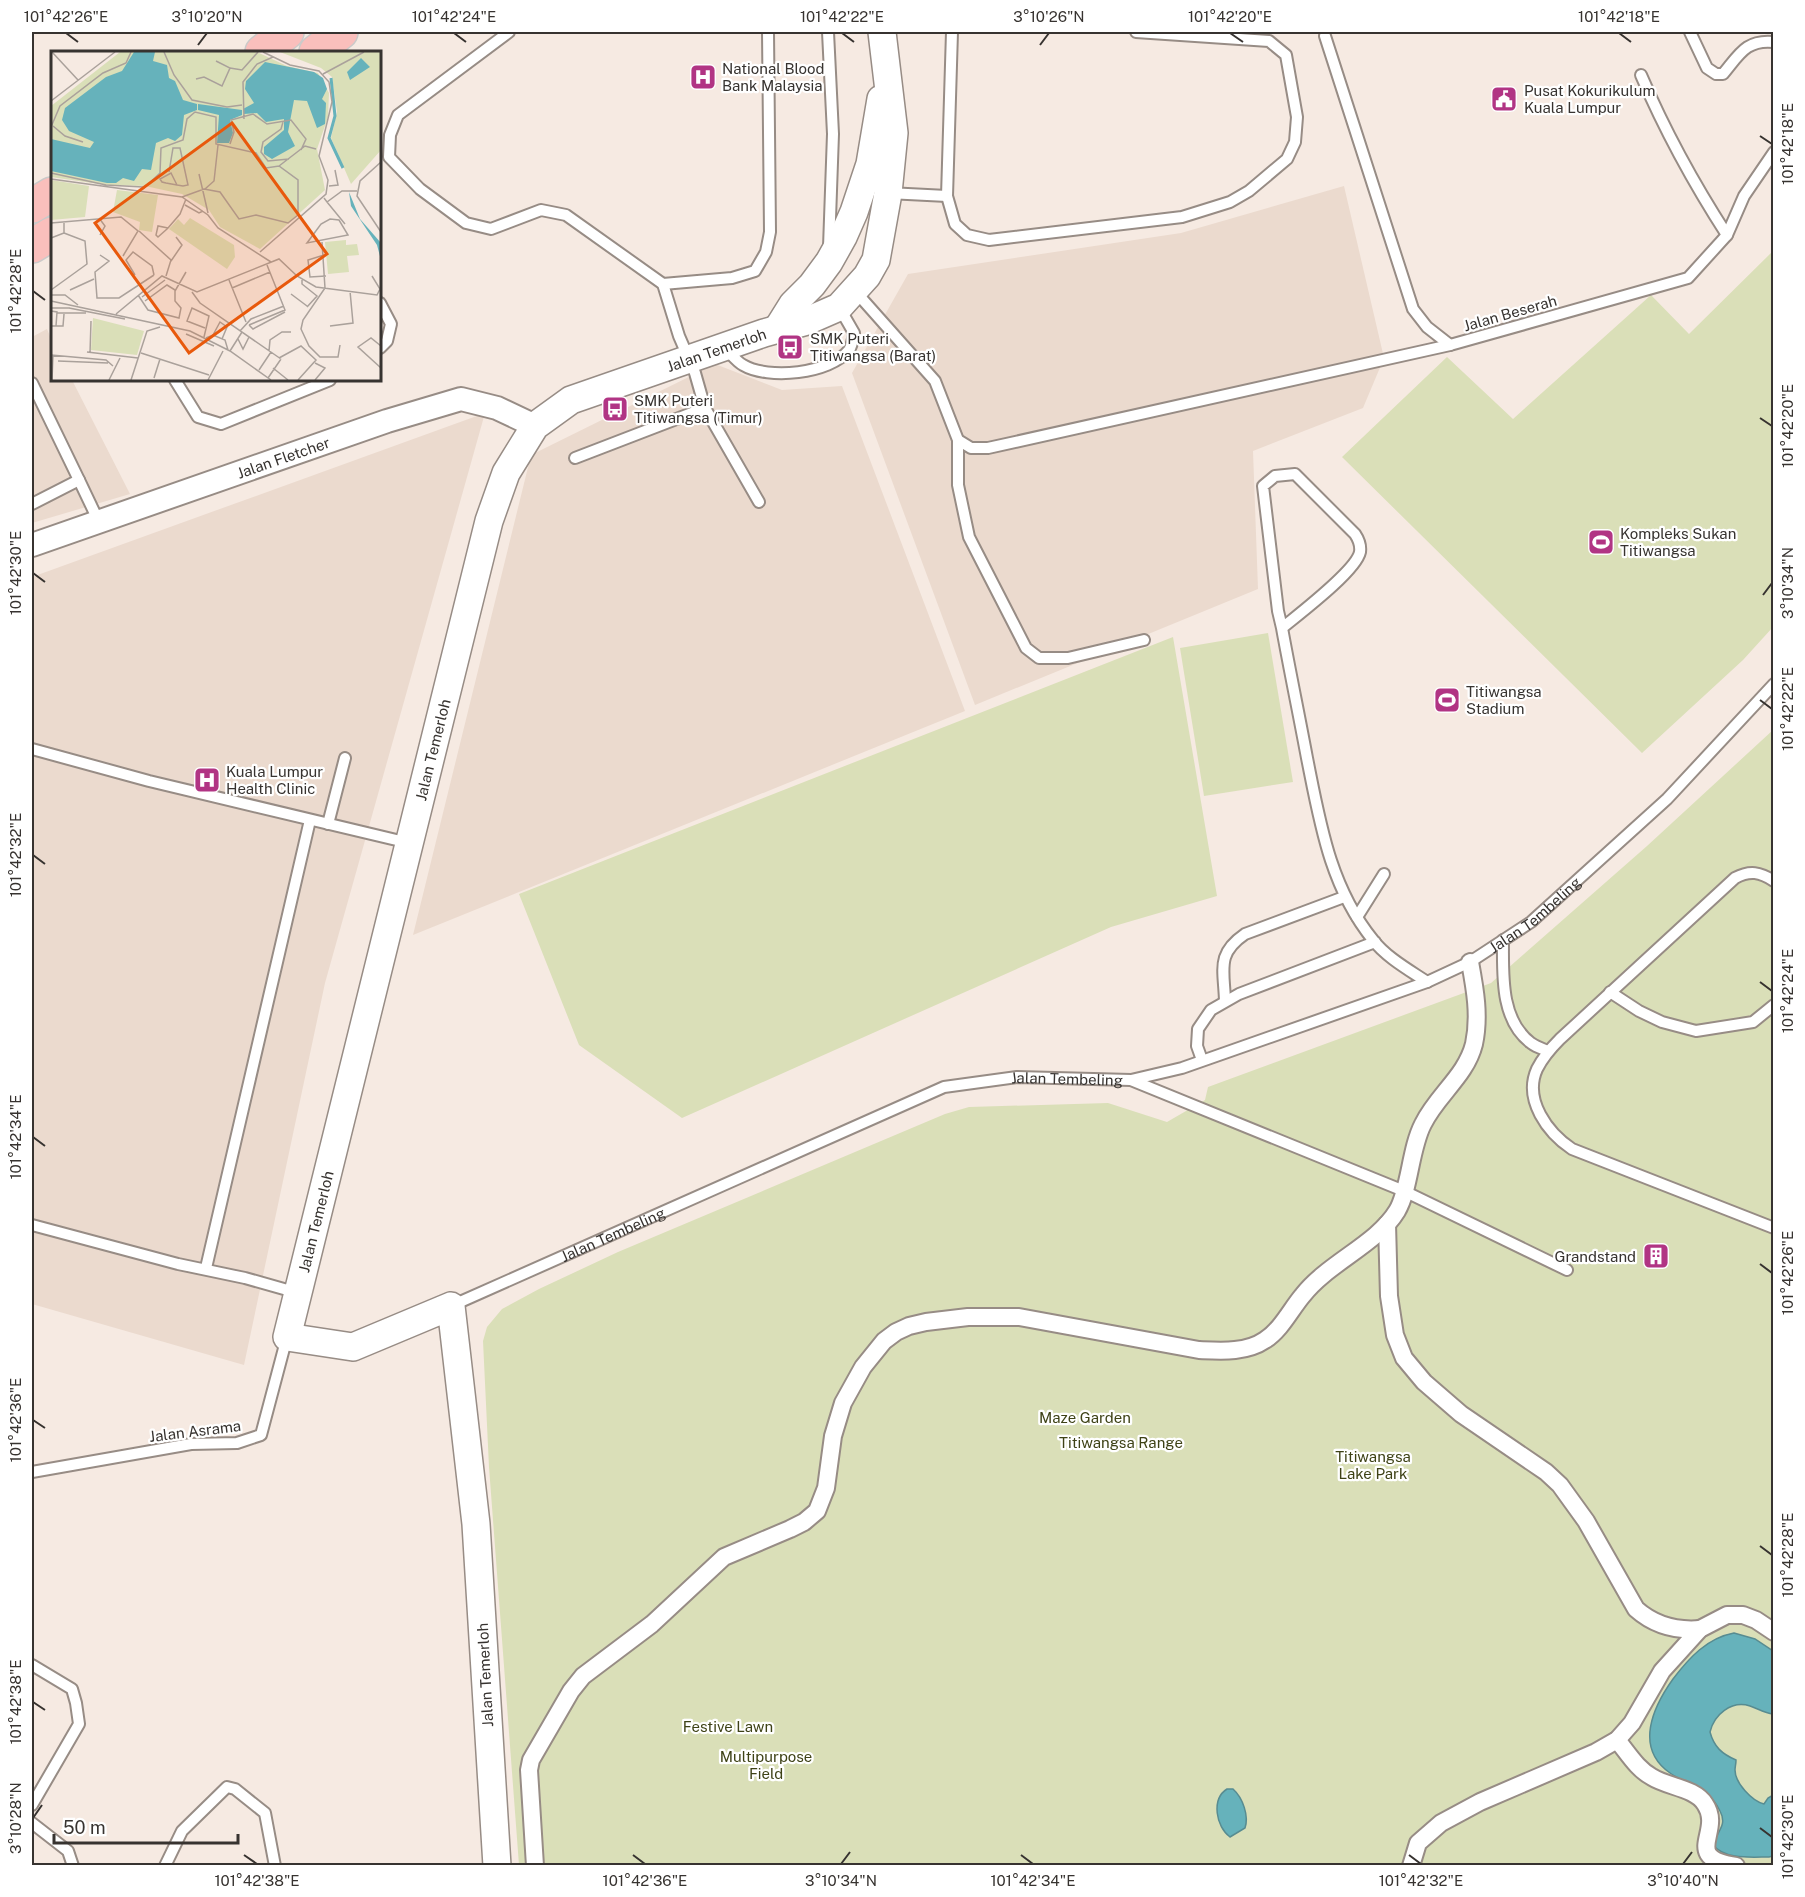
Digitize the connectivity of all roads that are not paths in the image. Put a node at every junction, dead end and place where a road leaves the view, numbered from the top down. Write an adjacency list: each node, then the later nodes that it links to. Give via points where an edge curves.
1 (287, 32): 12 (main road)
2 (341, 32): 13 (main road)
3 (508, 32): 23 (lane, via 398,116 390,135 389,157 420,189 466,223 491,229 541,210 566,216)
4 (768, 32): 23 (lane, via 770,232 766,252 755,271 732,278)
5 (828, 32): 22 (lane, via 833,134)
6 (882, 32): 14 (street, Jalan Temerloh)
7 (952, 32): 19 (lane)
8 (1136, 32): 19 (lane, via 1269,41 1286,55 1297,117 1295,142 1287,159 1230,202 1182,217 1011,238 989,240 967,235 955,224)
9 (1690, 32): 11 (lane, via 1707,68 1716,74 1723,74 1753,43)
10 (1324, 36): 27 (lane, Jalan Beserah, via 1413,309 1426,327)
11 (1773, 42)
12 (263, 51)
13 (317, 51)
14 (885, 71): 17 (street, Jalan Temerloh, via 894,133); 22 (street, Jalan Temerloh, via 870,164 854,212)
15 (1641, 75): 21 (lane, via 1664,126)
16 (1773, 152): 21 (lane, Jalan Beserah, via 1744,196)
17 (888, 193): 19 (lane); 24 (street, Jalan Temerloh, via 876,260)
18 (51, 195): 20 (main road)
19 (947, 196)
20 (32, 206)
21 (1727, 235): 27 (lane, Jalan Beserah, via 1688,278)
22 (825, 268): 24 (street); 26 (street, Jalan Temerloh)
23 (663, 284): 30 (lane)
24 (847, 299): 26 (street, Jalan Temerloh, via 807,321); 29 (lane, via 855,333 850,349 836,362 814,370 759,372 741,365); 36 (lane, via 935,381)
25 (381, 305): 28 (lane, via 391,324)
26 (778, 328): 29 (street, Jalan Temerloh)
27 (1450, 345): 36 (lane, via 988,448 971,448)
28 (381, 347)
29 (724, 347): 30 (street, Jalan Temerloh)
30 (689, 359): 34 (lane); 35 (street, Jalan Temerloh, via 571,400)
31 (176, 381): 32 (lane, via 198,417 221,424)
32 (328, 381)
33 (32, 383): 38 (lane)
34 (705, 408): 37 (lane); 39 (lane)
35 (535, 426): 41 (street, Jalan Fletcher, via 497,408 461,399); 50 (street, Jalan Temerloh, via 506,473 489,521)
36 (958, 440): 44 (lane, via 958,484 969,537 1026,648 1039,658 1068,658)
37 (575, 458)
38 (79, 480): 40 (lane); 41 (lane)
39 (759, 502)
40 (32, 504)
41 (99, 522): 42 (street, Jalan Fletcher)
42 (32, 545)
43 (1282, 628): 43 (lane, via 1263,486 1275,476 1295,474 1355,534 1360,554 1352,568); 53 (lane, via 1321,832)
44 (1144, 640)
45 (1773, 684): 55 (lane, Jalan Tembeling, via 1667,799 1531,922)
46 (32, 748): 48 (lane)
47 (345, 758): 49 (lane)
48 (310, 820): 49 (lane); 69 (lane)
49 (328, 824): 50 (lane)
50 (409, 843): 71 (street, Jalan Temerloh)
51 (1384, 874): 54 (lane)
52 (1773, 881): 59 (lane, via 1754,872 1735,878)
53 (1344, 897): 54 (lane); 60 (lane, via 1245,934 1231,944 1224,957)
54 (1357, 917): 56 (lane)
55 (1503, 940): 57 (lane, Jalan Tembeling); 62 (lane, via 1507,1008 1523,1035)
56 (1374, 942): 58 (lane); 60 (lane)
57 (1470, 962): 58 (lane, Jalan Tembeling); 65 (street, via 1477,1004 1473,1045 1459,1075 1423,1122)
58 (1426, 982): 63 (lane, Jalan Tembeling)
59 (1610, 993): 61 (lane, via 1662,1022 1696,1031 1753,1022); 62 (lane)
60 (1225, 1000): 63 (lane, via 1211,1010 1197,1029)
61 (1773, 1005)
62 (1548, 1052): 68 (lane, via 1533,1086 1542,1118 1559,1140 1572,1149)
63 (1202, 1060): 64 (lane, Jalan Tembeling)
64 (1131, 1080): 65 (lane); 72 (lane, Jalan Tembeling, via 1017,1077 944,1087)
65 (1404, 1191): 66 (street, via 1398,1210); 70 (lane)
66 (1387, 1224): 75 (street, via 1389,1296 1395,1335 1413,1370 1461,1414 1560,1485 1586,1521 1636,1609 1672,1628); 85 (street, via 1318,1279 1266,1340 1237,1350 1199,1350 1019,1317 926,1322 896,1332 863,1367 843,1403 833,1436 826,1488 817,1511 790,1529 724,1557 652,1624 583,1676 572,1691 531,1760)
67 (32, 1225): 69 (lane)
68 (1773, 1228)
69 (206, 1269): 71 (lane)
70 (1567, 1270)
71 (298, 1293): 73 (street, Jalan Temerloh)
72 (451, 1306): 73 (street, Jalan Tembeling, via 353,1347); 84 (street, Jalan Temerloh, via 476,1524)
73 (287, 1337): 74 (lane, Jalan Asrama, via 261,1435 237,1443 191,1444)
74 (32, 1472)
75 (1700, 1629): 76 (street, via 1727,1615 1756,1620); 78 (street, via 1662,1671 1632,1723)
76 (1773, 1632)
77 (32, 1665): 79 (lane, via 72,1689 79,1724)
78 (1617, 1740): 86 (street, via 1441,1823 1418,1843); 87 (street, via 1644,1772 1701,1799 1711,1820 1704,1846 1707,1853)
79 (32, 1805)
80 (32, 1823): 81 (lane, via 68,1851)
81 (73, 1866)
82 (165, 1866): 83 (lane, via 183,1831 227,1787 265,1813)
83 (275, 1866)
84 (497, 1866)
85 (535, 1866)
86 (1411, 1866)
87 (1736, 1866)

